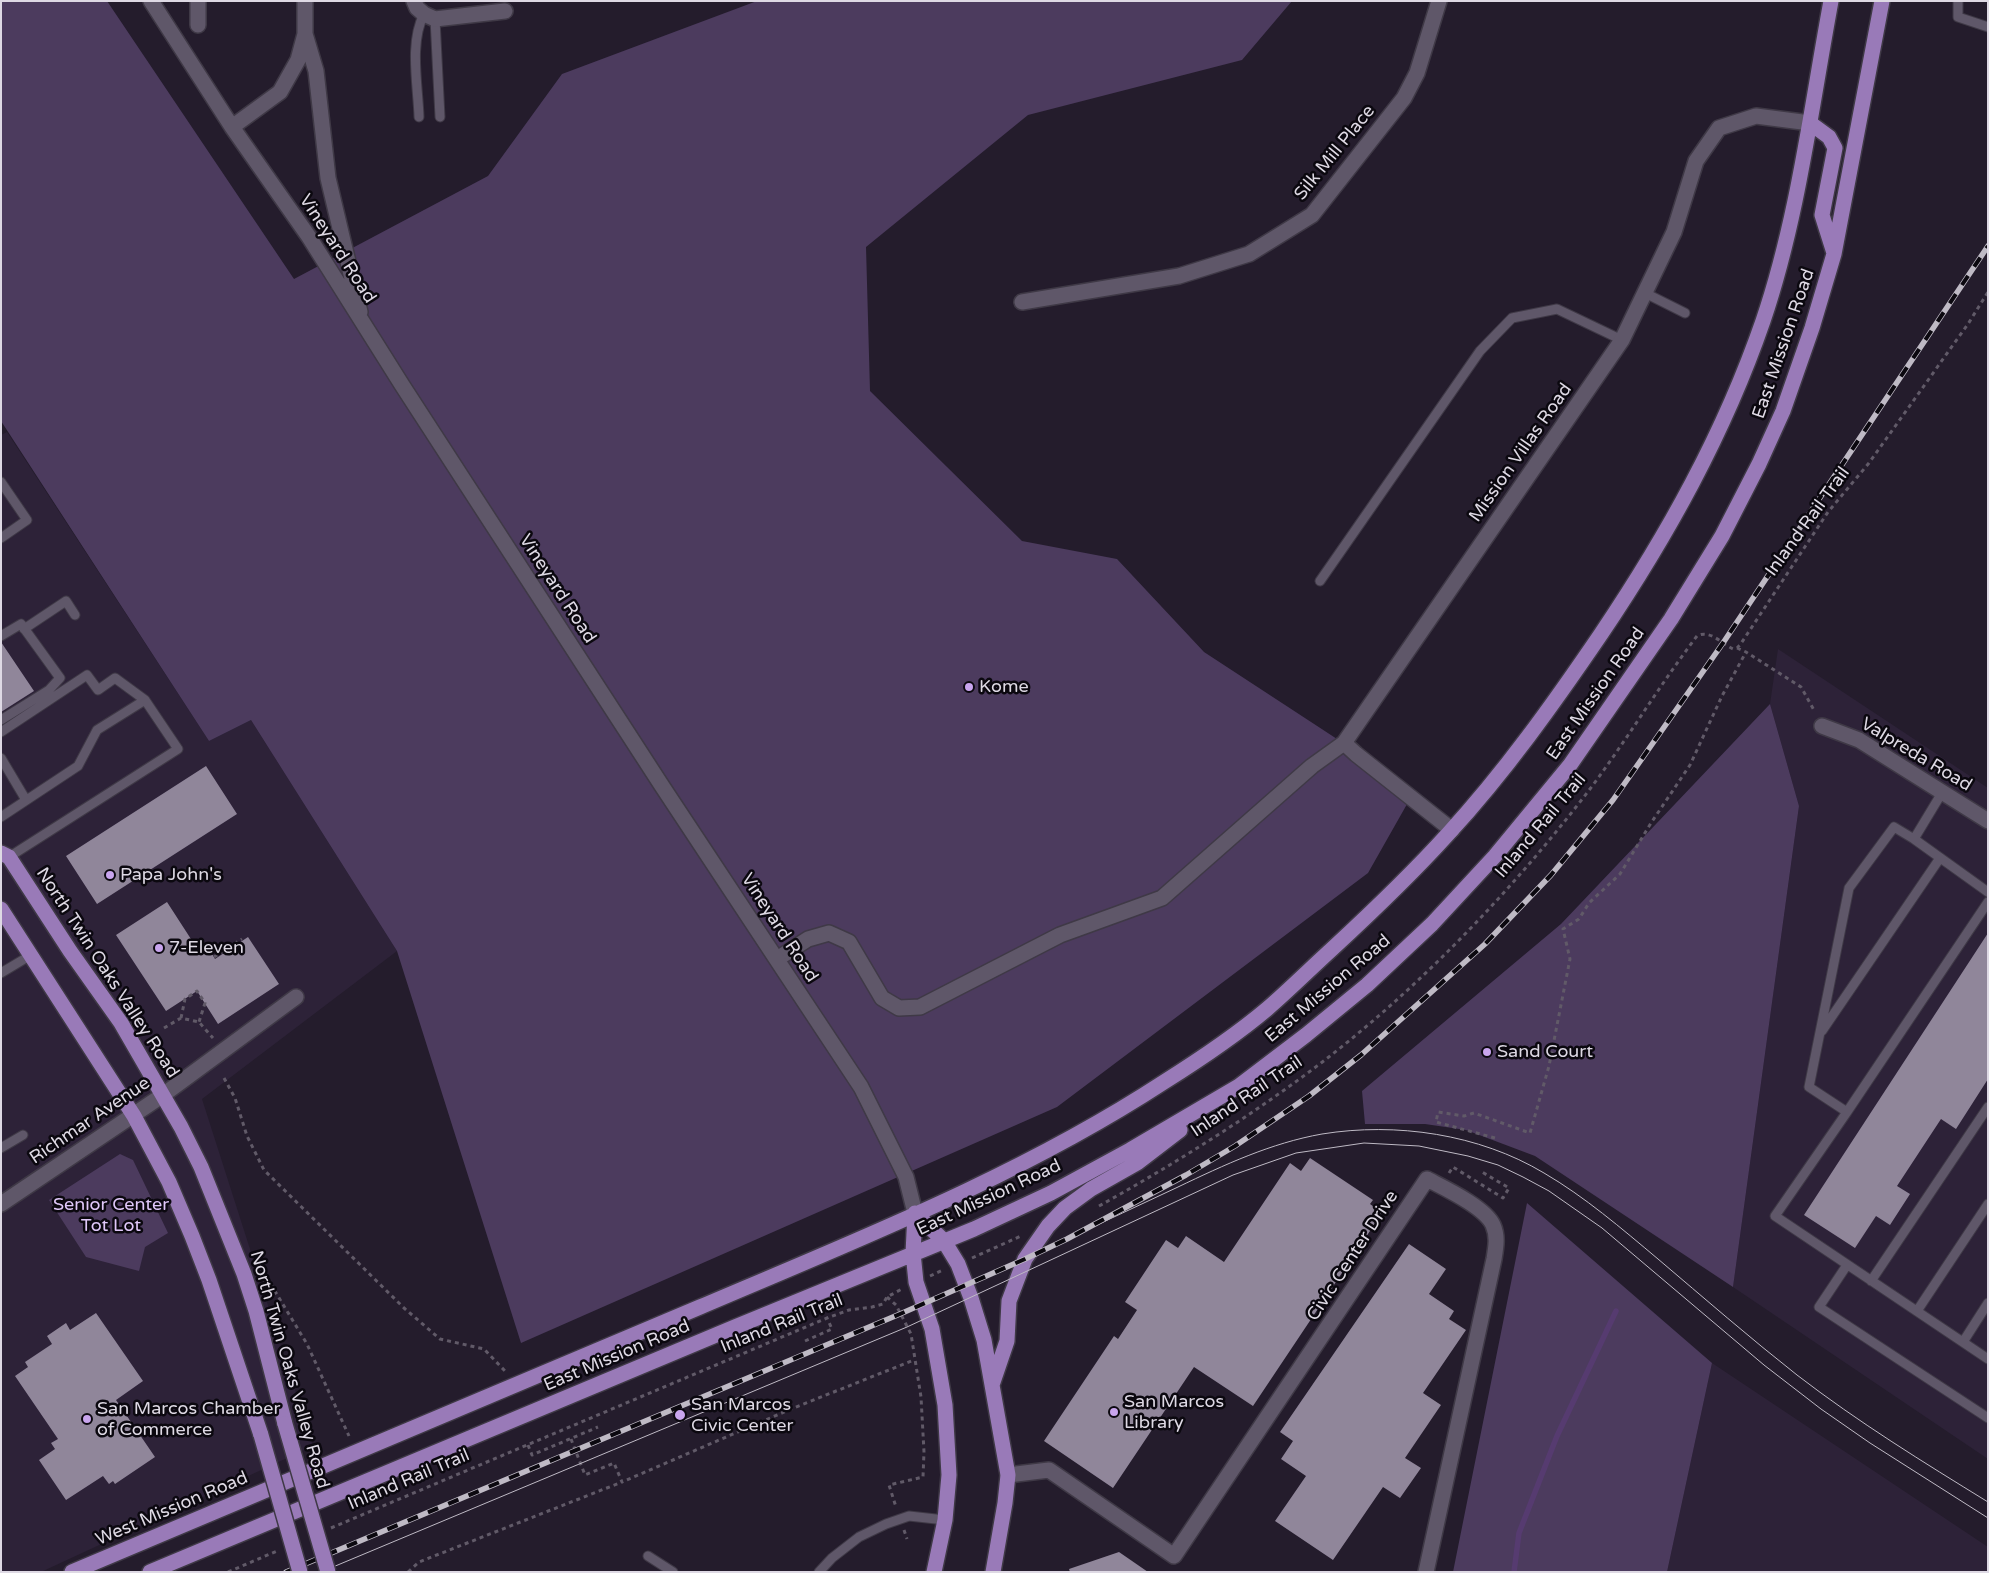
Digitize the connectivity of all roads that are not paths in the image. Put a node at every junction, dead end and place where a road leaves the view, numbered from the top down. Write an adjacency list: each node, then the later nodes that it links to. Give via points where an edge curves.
1 (150, 1): 17 (street, Vineyard Road)
2 (198, 1): 11 (street)
3 (305, 1): 13 (street)
4 (414, 1): 10 (street, via 417,8)
5 (1439, 1): 20 (street, Silk Mill Place, via 1417,74 1404,98 1312,215 1249,254 1179,276)
6 (1831, 1): 16 (main road, East Mission Road)
7 (1882, 1): 18 (main road, East Mission Road)
8 (1958, 1): 12 (lane, via 1958,17)
9 (505, 11): 10 (street)
10 (429, 16): 14 (lane, via 418,24 415,40); 15 (lane)
11 (198, 25)
12 (1988, 27)
13 (305, 34): 17 (street, via 298,60 280,92); 22 (street, via 316,71 328,178)
14 (419, 117)
15 (440, 117)
16 (1810, 123): 18 (main road, via 1829,137 1835,148 1822,215); 19 (street, Mission Villas Road, via 1756,116 1719,128 1696,161 1674,232); 40 (main road, East Mission Road, via 1785,245 1762,322 1723,422 1699,472 1639,577 1562,691)
17 (232, 128): 22 (street, Vineyard Road, via 309,237)
18 (1834, 254): 52 (main road, East Mission Road, via 1783,411 1722,536 1672,619 1570,765 1495,856 1432,924 1367,985)
19 (1645, 293): 21 (lane); 23 (street, Mission Villas Road)
20 (1022, 302)
21 (1686, 313)
22 (363, 323): 48 (street, Vineyard Road)
23 (1622, 340): 26 (lane, via 1557,309 1512,318 1480,352); 34 (street, Mission Villas Road)
24 (1, 482): 25 (lane, via 27,520)
25 (1, 538)
26 (1320, 581)
27 (75, 616): 28 (lane, via 66,601)
28 (24, 629): 29 (lane, via 21,624); 31 (lane, via 60,678 49,690)
29 (1, 636)
30 (144, 700): 33 (lane, via 115,678 98,690 87,675); 37 (lane, via 97,730 78,766); 42 (lane, via 178,748)
31 (1, 720)
32 (1822, 726): 36 (street, Valpreda Road, via 1859,740)
33 (1, 732)
34 (1344, 743): 40 (street); 48 (street, Mission Villas Road, via 1312,766 1162,898 1060,935 920,1007 899,1008 882,998 849,942 829,933 808,939)
35 (1, 758): 37 (lane)
36 (1943, 791): 39 (street, Valpreda Road); 41 (lane)
37 (26, 800): 38 (lane)
38 (1, 817)
39 (1988, 821)
40 (1452, 830): 61 (main road, East Mission Road, via 1369,915 1271,1005 1216,1048 1116,1112 1048,1150)
41 (1914, 839): 43 (lane); 51 (lane, via 1894,827 1849,888)
42 (5, 855): 53 (main road, North Twin Oaks Valley Road, via 121,1023)
43 (1940, 858): 44 (lane); 51 (lane)
44 (1988, 892)
45 (1988, 902): 55 (lane)
46 (1, 909): 47 (main road)
47 (30, 955): 49 (lane); 56 (main road)
48 (777, 959): 61 (street, Vineyard Road, via 861,1087 906,1177)
49 (1, 973)
50 (296, 997): 53 (street, Richmar Avenue)
51 (1819, 1035): 55 (lane, via 1809,1087)
52 (1239, 1086): 62 (main road, East Mission Road, via 1051,1192); 70 (main road, via 1137,1163 1091,1189 1048,1226 1025,1259 1009,1301 1007,1340)
53 (163, 1095): 56 (street, Richmar Avenue); 79 (main road, North Twin Oaks Valley Road, bridge, via 201,1167 231,1238 256,1311)
54 (1988, 1106): 65 (lane)
55 (1847, 1112): 64 (lane, via 1775,1216)
56 (134, 1116): 59 (street, Richmar Avenue); 78 (main road, bridge, via 169,1182 192,1236 260,1435)
57 (23, 1135): 58 (lane)
58 (1, 1148)
59 (2, 1203)
60 (1988, 1204): 67 (lane)
61 (916, 1213): 62 (main road); 63 (main road); 73 (main road, East Mission Road)
62 (944, 1241): 63 (main road, East Mission Road); 70 (main road, via 958,1264 971,1298)
63 (913, 1254): 74 (main road, via 916,1282 932,1329 946,1406 949,1475); 77 (main road, East Mission Road)
64 (1848, 1265): 65 (lane); 71 (lane, via 1819,1307)
65 (1871, 1281): 67 (lane)
66 (1988, 1303): 68 (lane)
67 (1917, 1311): 68 (lane)
68 (1962, 1342): 69 (lane)
69 (1988, 1358)
70 (992, 1385): 72 (main road)
71 (1988, 1418)
72 (1008, 1474): 83 (main road); 84 (street, Civic Center Drive, via 1049,1470 1174,1556 1427,1179 1483,1213 1493,1224 1497,1239)
73 (286, 1481): 76 (main road, West Mission Road)
74 (945, 1520): 81 (lane, via 909,1516 886,1524 859,1537); 82 (main road)
75 (648, 1556): 80 (lane)
76 (72, 1572)
77 (150, 1572)
78 (300, 1572)
79 (328, 1572)
80 (673, 1572)
81 (819, 1572)
82 (934, 1572)
83 (993, 1572)
84 (1426, 1572)

